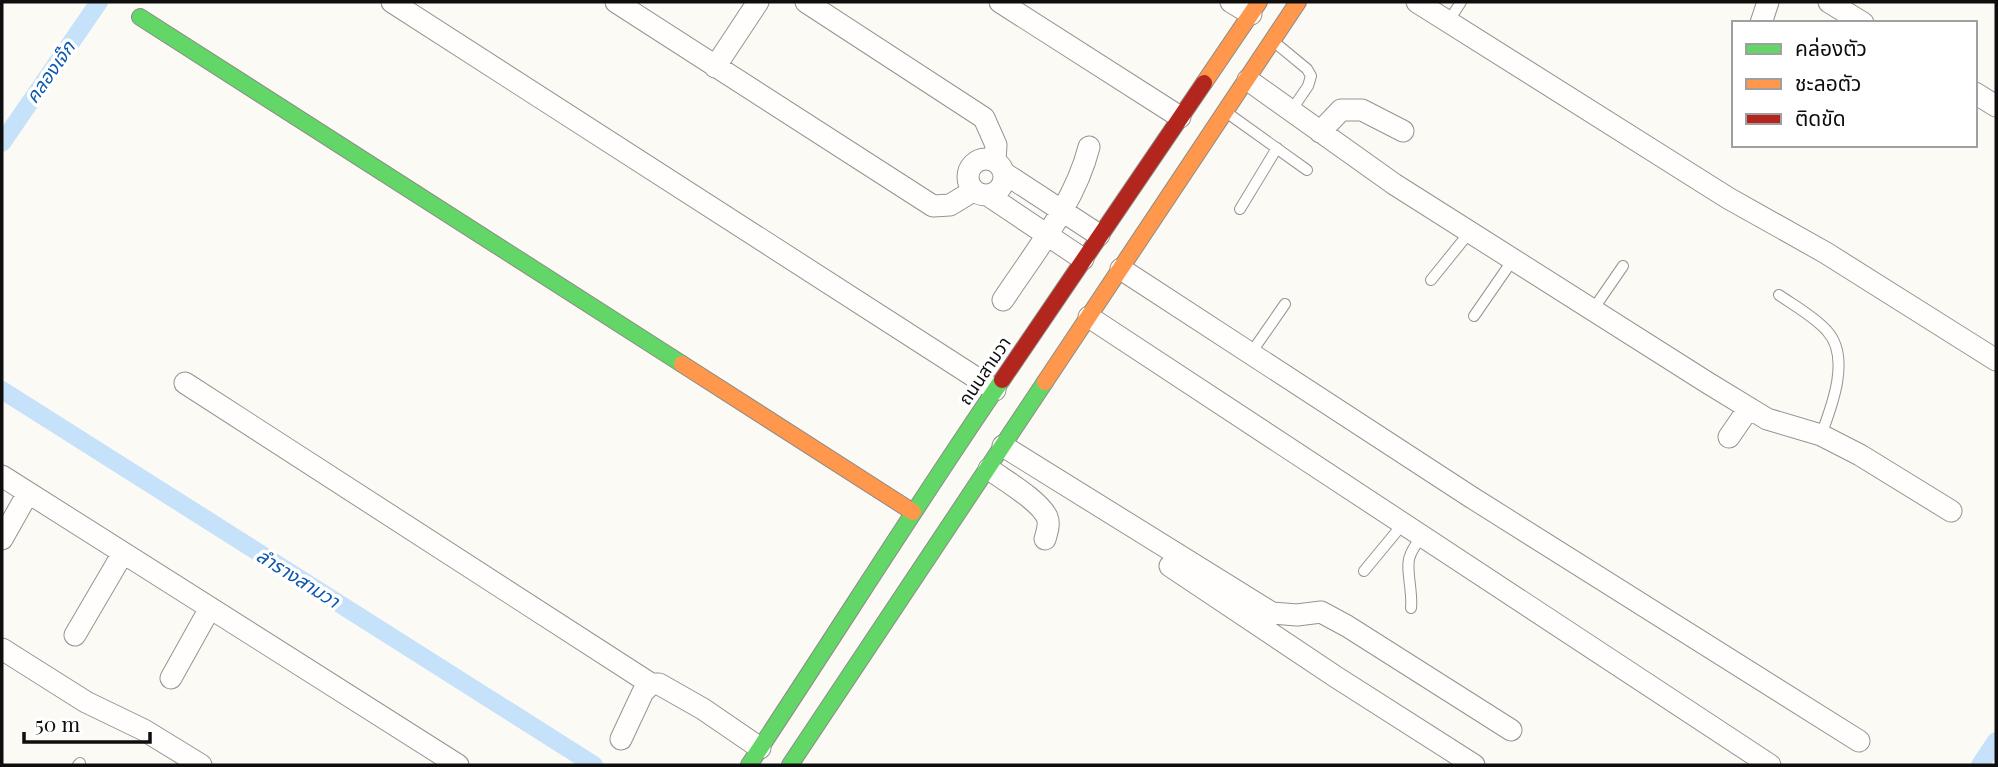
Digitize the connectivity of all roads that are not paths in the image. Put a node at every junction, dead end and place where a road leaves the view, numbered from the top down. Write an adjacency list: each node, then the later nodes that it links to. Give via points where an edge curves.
1 (392, 2): 51 (street)
2 (616, 2): 18 (street)
3 (758, 2): 18 (street)
4 (806, 2): 29 (street, via 984,118 996,145)
5 (1000, 2): 24 (street, via 1105,69 1142,105)
6 (1231, 2): 12 (street)
7 (1298, 2): 17 (street)
8 (1418, 2): 16 (street)
9 (1461, 2): 16 (lane)
10 (1768, 2): 14 (street)
11 (1829, 2): 15 (street)
12 (1255, 8): 24 (street, ถนนสามวา)
13 (140, 16): 59 (street)
14 (1763, 21)
15 (1860, 21)
16 (1448, 22): 49 (street)
17 (1273, 41): 19 (street); 22 (lane, via 1311,76)
18 (715, 67): 31 (street, via 933,206)
19 (1248, 80): 22 (street); 23 (street)
20 (1977, 94): 21 (street)
21 (1996, 106)
22 (1291, 111): 26 (street)
23 (1226, 113): 28 (lane); 40 (street)
24 (1177, 122): 36 (street, ถนนสามวา)
25 (1403, 131): 26 (street, via 1362,110 1341,110)
26 (1320, 132): 34 (street)
27 (1089, 147): 33 (street, via 1084,170)
28 (1277, 148): 30 (lane); 32 (lane)
29 (999, 167): 31 (street, via 1003,183 998,191); 31 (street, via 986,159 971,166 968,183); 33 (street)
30 (1307, 170)
31 (981, 193): 35 (street)
32 (1240, 209)
33 (1061, 210): 35 (street); 36 (street)
34 (1469, 233): 38 (street); 41 (lane)
35 (1046, 234): 37 (street); 43 (street)
36 (1099, 235): 37 (street, ถนนสามวา)
37 (1083, 259): 51 (street, ถนนสามวา)
38 (1512, 261): 45 (street); 46 (lane)
39 (1623, 266): 45 (lane)
40 (1122, 269): 47 (street); 48 (street)
41 (1431, 280)
42 (1779, 295): 53 (lane, via 1827,331 1838,346 1840,363)
43 (1003, 300)
44 (1285, 304): 48 (lane)
45 (1592, 311): 52 (street)
46 (1474, 316)
47 (1089, 317): 55 (street); 60 (street)
48 (1251, 353): 76 (street)
49 (1996, 360)
50 (185, 383): 73 (street)
51 (995, 390): 59 (street, ถนนสามวา)
52 (1749, 408): 53 (street, via 1767,419); 54 (street)
53 (1821, 435): 58 (street)
54 (1729, 438)
55 (997, 457): 63 (street, via 1046,516); 69 (street); 74 (street, via 1272,613 1321,612); 81 (street)
56 (2, 476): 57 (street)
57 (28, 493): 62 (street); 64 (street)
58 (1951, 511)
59 (913, 512): 66 (street, ถนนสามวา)
60 (1402, 525): 61 (street); 65 (lane)
61 (1422, 536): 68 (lane, via 1409,558); 82 (street)
62 (2, 538)
63 (1045, 540)
64 (122, 553): 67 (street); 70 (street)
65 (1364, 571)
66 (862, 597): 69 (street); 77 (street, ถนนสามวา)
67 (210, 608): 72 (street); 79 (street)
68 (1411, 608)
69 (888, 617): 80 (street)
70 (75, 635)
71 (2, 649): 78 (street)
72 (171, 678)
73 (651, 684): 75 (street); 77 (street, via 703,709)
74 (1511, 730)
75 (621, 739)
76 (1859, 741)
77 (755, 757)
78 (201, 765)
79 (458, 765)
80 (790, 765)
81 (1474, 765)
82 (1770, 765)

